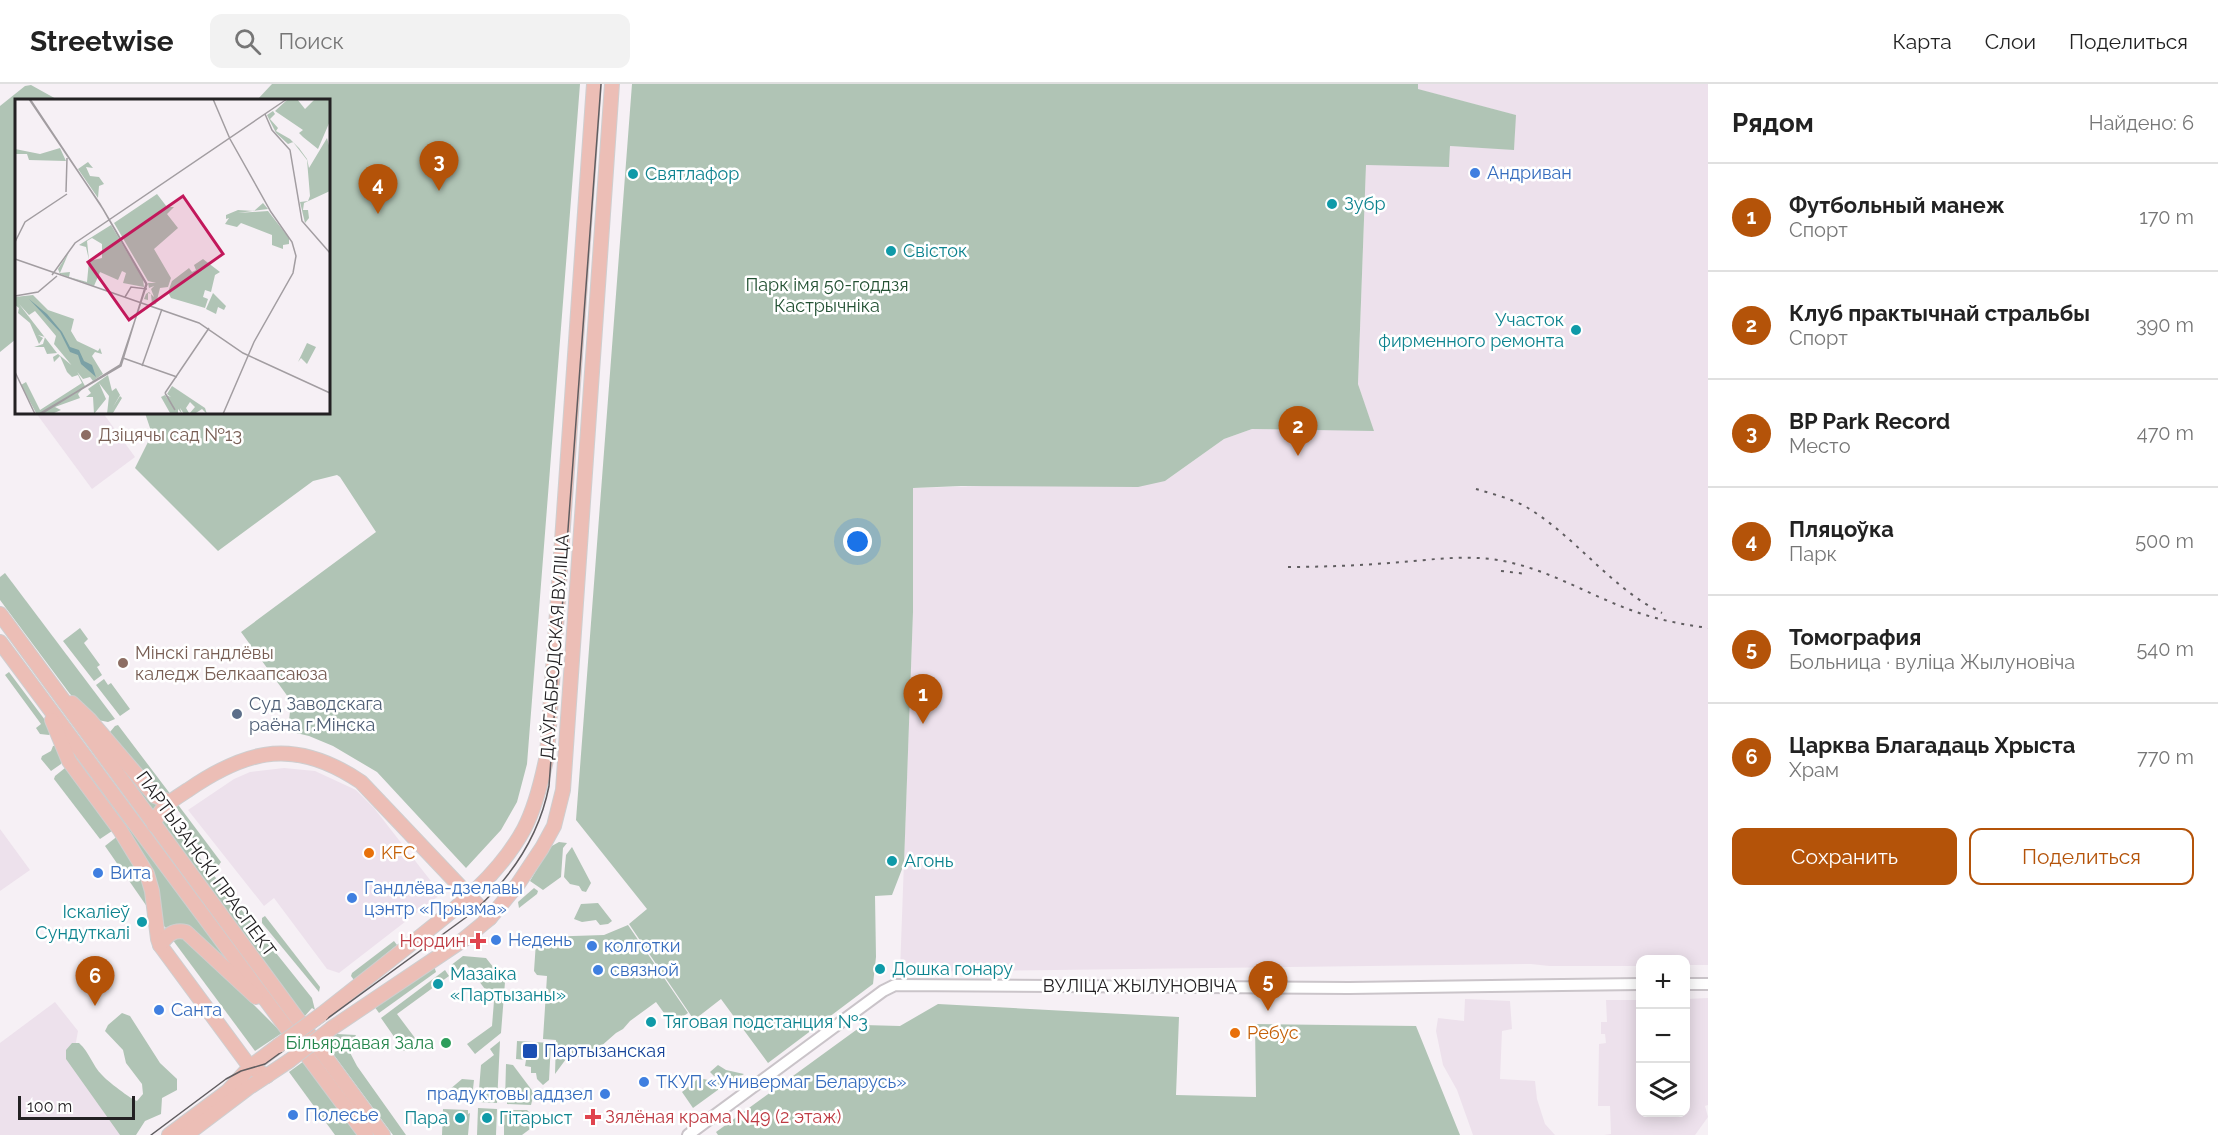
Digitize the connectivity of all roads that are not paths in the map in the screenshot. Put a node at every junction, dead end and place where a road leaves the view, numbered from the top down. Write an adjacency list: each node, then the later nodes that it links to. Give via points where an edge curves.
1 (594, 84): 9 (main road, ДАЎГАБРОДСКАЯ ВУЛІЦА, via 547,755 536,800 524,828 502,862)
2 (612, 84): 10 (main road, ДАЎГАБРОДСКАЯ ВУЛІЦА, via 563,790 554,826 542,848)
3 (0, 614): 5 (main road, ПАРТЫЗАНСКІ ПРАСПЕКТ)
4 (0, 642): 6 (main road, ПАРТЫЗАНСКІ ПРАСПЕКТ)
5 (52, 686): 7 (main road, via 89,719 155,796); 8 (main road, ПАРТЫЗАНСКІ ПРАСПЕКТ)
6 (46, 704): 11 (main road, via 69,761 147,874); 16 (main road, ПАРТЫЗАНСКІ ПРАСПЕКТ)
7 (171, 802): 8 (main road, via 156,815); 9 (main road, via 224,767 258,755 282,753 322,761 366,786)
8 (154, 825): 23 (main road, ПАРТЫЗАНСКІ ПРАСПЕКТ)
9 (470, 896): 10 (main road); 15 (main road, ДАЎГАБРОДСКАЯ ВУЛІЦА)
10 (490, 918): 17 (main road, ДАЎГАБРОДСКАЯ ВУЛІЦА)
11 (159, 942): 16 (main road, via 178,930 186,932); 18 (main road)
12 (1636, 984): 24 (street, ВУЛІЦА ЖЫЛУНОВІЧА, via 1349,988 895,985)
13 (1690, 984): 14 (street)
14 (1708, 984)
15 (325, 1012): 17 (main road); 18 (main road, ДАЎГАБРОДСКАЯ ВУЛІЦА, bridge)
16 (284, 1023): 22 (main road, ПАРТЫЗАНСКІ ПРАСПЕКТ)
17 (338, 1024): 19 (main road, ДАЎГАБРОДСКАЯ ВУЛІЦА, bridge)
18 (250, 1067): 19 (main road); 20 (main road, ДАЎГАБРОДСКАЯ ВУЛІЦА, via 228,1090)
19 (267, 1076): 21 (main road, ДАЎГАБРОДСКАЯ ВУЛІЦА)
20 (169, 1135)
21 (186, 1135)
22 (366, 1135)
23 (383, 1135)
24 (688, 1135)

